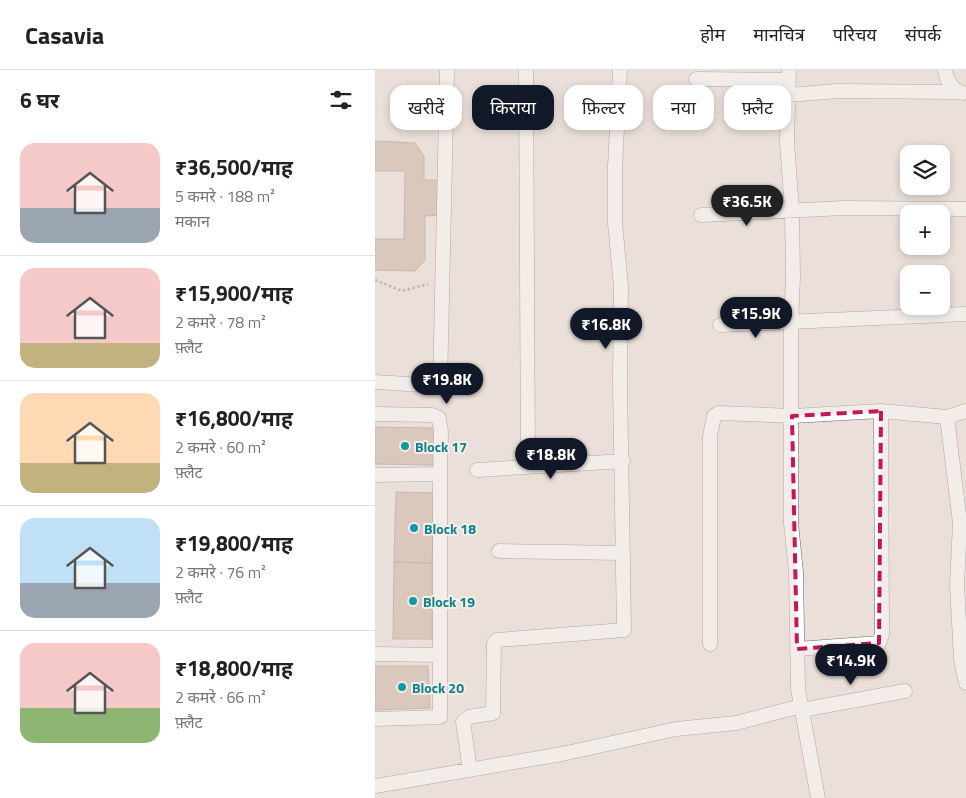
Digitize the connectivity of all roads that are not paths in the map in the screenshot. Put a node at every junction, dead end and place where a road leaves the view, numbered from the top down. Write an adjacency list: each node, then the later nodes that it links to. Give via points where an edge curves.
1 (447, 70): 16 (street, via 440,386)
2 (526, 70): 23 (street)
3 (620, 70): 22 (street, via 615,223 621,286)
4 (945, 70): 7 (street, via 946,78)
5 (789, 75): 6 (street)
6 (696, 80)
7 (962, 93): 8 (street, via 837,91)
8 (791, 95)
9 (788, 130): 11 (street)
10 (966, 209): 11 (street)
11 (792, 211): 12 (street); 14 (street)
12 (701, 215)
13 (966, 314): 14 (street, via 893,315)
14 (791, 323): 15 (street); 20 (street)
15 (720, 325)
16 (375, 382)
17 (881, 411): 20 (street); 21 (street); 30 (street, via 879,643)
18 (966, 411): 21 (street)
19 (375, 414): 25 (street, via 432,415 439,418)
20 (792, 416): 29 (street, via 719,413 714,416 711,436); 30 (street, via 791,523 796,572)
21 (947, 416): 33 (street, via 960,523 957,585 961,659)
22 (623, 461): 23 (street); 28 (street)
23 (529, 467): 24 (street)
24 (477, 470)
25 (440, 474): 26 (street); 32 (street)
26 (375, 475)
27 (499, 550): 28 (street)
28 (623, 553): 37 (street, via 624,630 494,642 493,713 469,717 463,722)
29 (709, 644)
30 (797, 649): 35 (street)
31 (375, 654): 32 (street)
32 (439, 655): 36 (street, via 440,717)
33 (966, 683)
34 (905, 690): 35 (street)
35 (802, 708): 37 (street, via 737,723 676,729); 39 (street)
36 (375, 719)
37 (470, 770): 38 (street)
38 (375, 786)
39 (818, 798)

